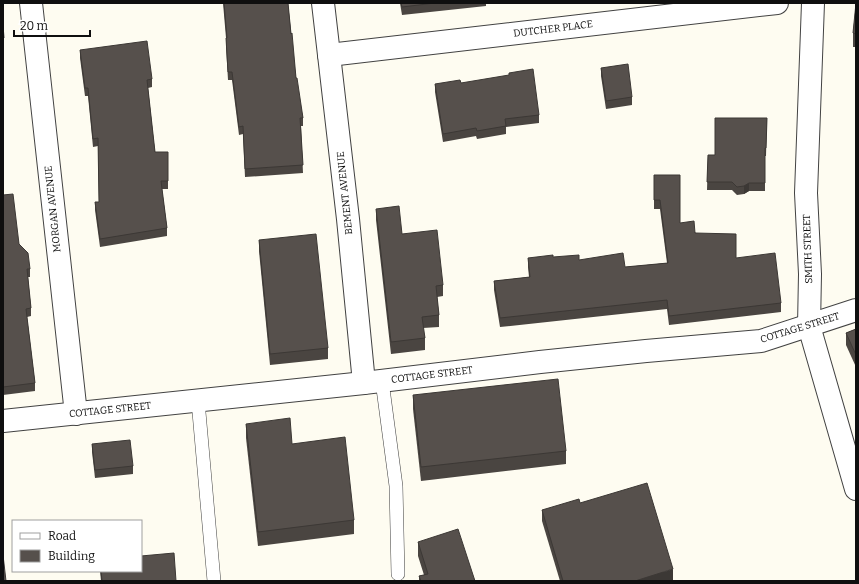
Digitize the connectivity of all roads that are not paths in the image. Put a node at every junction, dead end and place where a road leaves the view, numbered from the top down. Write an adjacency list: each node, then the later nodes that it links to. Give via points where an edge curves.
1 (31, 3): 10 (street, MORGAN AVENUE)
2 (323, 3): 5 (street, BEMENT AVENUE)
3 (777, 3): 5 (street, DUTCHER PLACE)
4 (812, 3): 7 (street, SMITH STREET, via 806,193 810,278)
5 (329, 55): 8 (street, BEMENT AVENUE, via 348,220)
6 (856, 310): 7 (street, COTTAGE STREET)
7 (808, 326): 8 (street, COTTAGE STREET, via 761,341 646,351); 12 (street, SMITH STREET)
8 (373, 382): 9 (street, COTTAGE STREET); 13 (lane, via 396,486)
9 (198, 401): 10 (street, COTTAGE STREET); 14 (lane)
10 (76, 414): 11 (street, COTTAGE STREET)
11 (3, 421)
12 (856, 489)
13 (398, 574)
14 (214, 581)

